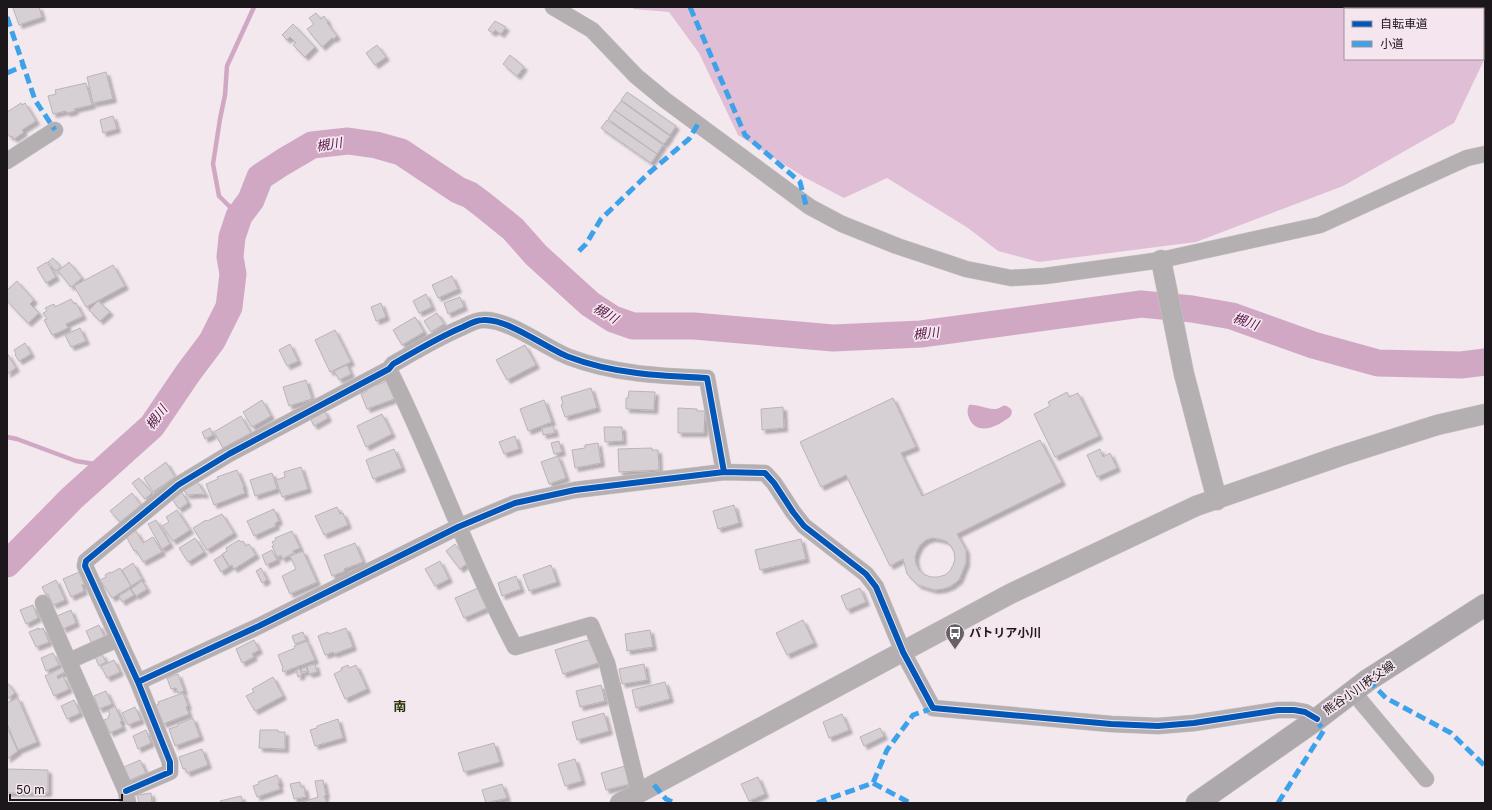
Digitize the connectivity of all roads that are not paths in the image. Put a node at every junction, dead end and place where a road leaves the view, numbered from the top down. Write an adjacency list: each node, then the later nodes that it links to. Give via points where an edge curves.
1 (553, 7): 5 (street, via 592,30 636,76 665,100 810,207 842,224 896,246 966,269 1010,278)
2 (55, 130): 4 (street)
3 (1485, 154): 5 (street, via 1467,158 1320,225)
4 (7, 161)
5 (1162, 265): 9 (street, via 1184,374)
6 (389, 369): 8 (street, via 393,364 448,334 484,320 505,324 568,357 607,369 707,378); 10 (street); 13 (street, via 229,454 178,485 86,561 85,566)
7 (1485, 414): 9 (street, via 1436,425)
8 (724, 472): 10 (street, via 575,490 515,503); 14 (street, via 765,474 804,526 866,574 876,587)
9 (1217, 500): 14 (street, via 1196,506 1010,594)
10 (458, 527): 16 (street, via 232,639); 20 (street, via 515,647 591,625 607,663)
11 (43, 603): 15 (street)
12 (1485, 605): 17 (main road, 熊谷小川秩父線)
13 (118, 639): 15 (street); 16 (street)
14 (903, 652): 18 (street, via 933,708 1158,726 1278,710 1305,712); 20 (street)
15 (69, 661): 21 (street)
16 (138, 682): 21 (street, via 170,762 170,772)
17 (1353, 692): 18 (main road, 熊谷小川秩父線); 19 (street)
18 (1317, 719): 23 (main road, 熊谷小川秩父線)
19 (1426, 779)
20 (639, 794): 22 (street)
21 (127, 797)
22 (620, 803)
23 (1197, 803)

